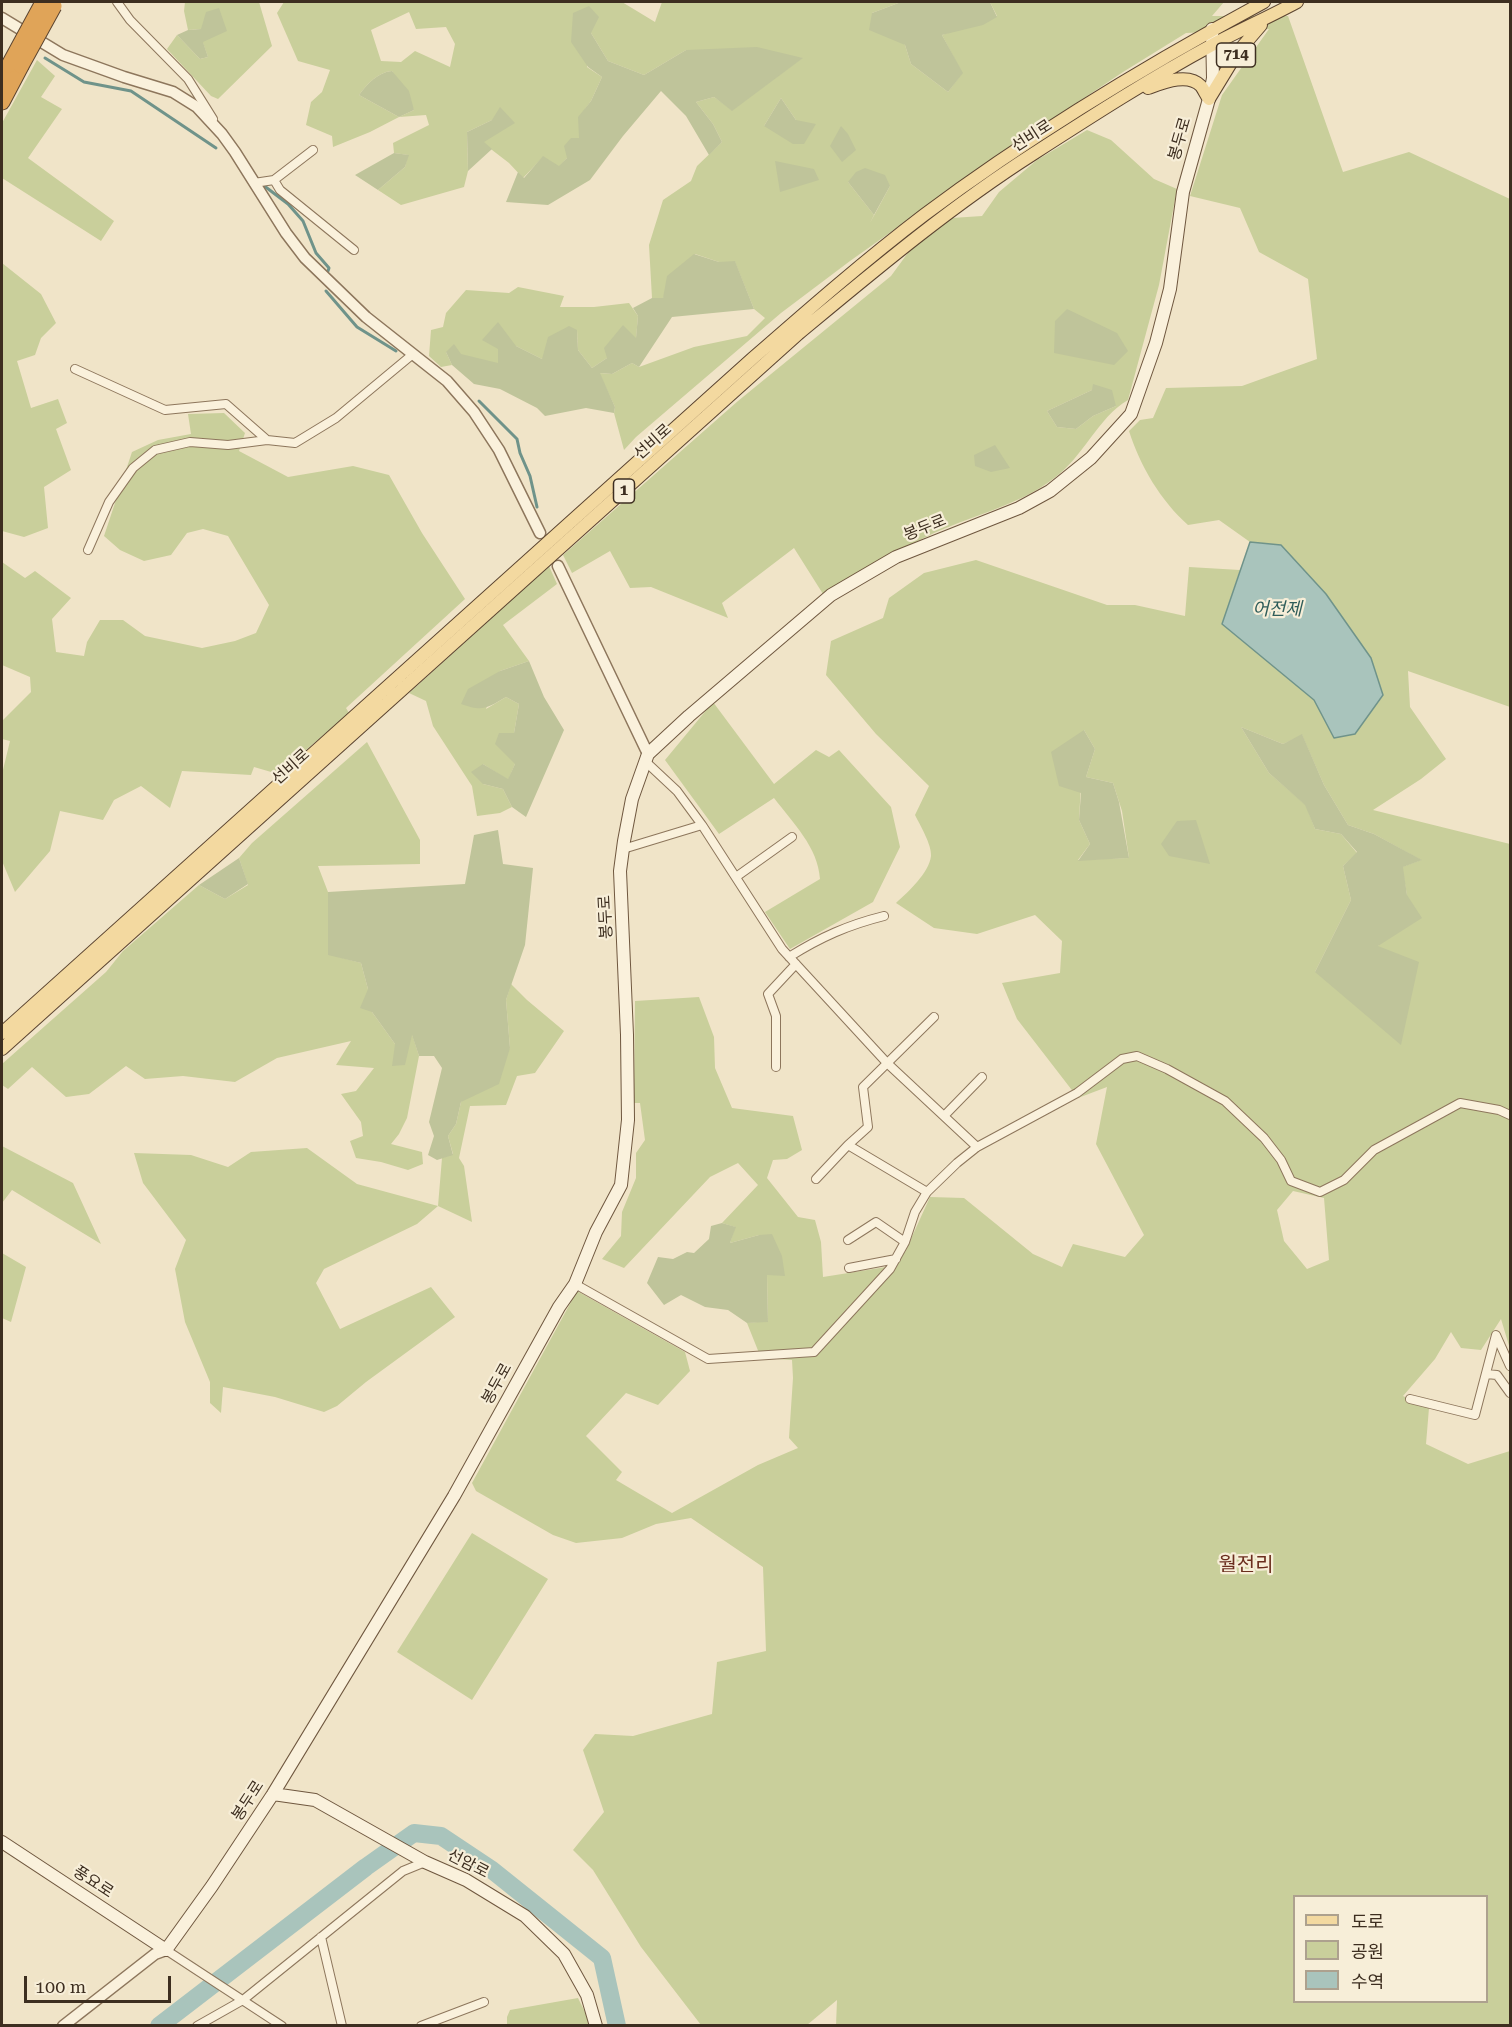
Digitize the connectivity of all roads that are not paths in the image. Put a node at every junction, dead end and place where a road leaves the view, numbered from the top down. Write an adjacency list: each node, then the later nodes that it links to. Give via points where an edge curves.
1 (117, 2): 13 (street, via 188,79)
2 (1297, 2): 5 (main road, 선비로 / 1)
3 (1261, 3): 7 (main road, 선비로 / 1)
4 (49, 4): 9 (highway, bridge)
5 (1270, 16): 8 (main road, 선비로 / 1); 11 (main road, 714, via 1237,53)
6 (2, 18): 13 (street, via 63,55 173,92 197,107)
7 (1212, 29): 8 (main road, 봉두로); 33 (main road, 선비로 / 1, via 988,169 840,282)
8 (1212, 45): 10 (main road, 선비로 / 1); 11 (main road, 봉두로)
9 (10, 70): 12 (highway)
10 (1123, 98): 11 (main road, 714, via 1179,79 1200,85); 34 (main road, 선비로 / 1, via 959,206 798,334)
11 (1209, 99): 24 (main road, 봉두로, via 1183,192 1170,290 1131,414 1090,458 1050,492 897,557 831,595 698,708)
12 (2, 102)
13 (222, 134): 16 (street)
14 (313, 150): 15 (street)
15 (274, 180): 16 (street); 17 (street, via 280,190)
16 (254, 183): 18 (street, via 305,258 366,317)
17 (354, 250)
18 (413, 354): 20 (street, via 336,418 295,443); 21 (street, via 447,381 474,412 499,450)
19 (75, 369): 20 (street, via 165,410 226,404)
20 (267, 440): 22 (street, via 228,445 190,442 155,450 133,468 109,502)
21 (540, 532)
22 (88, 550)
23 (558, 566): 24 (street)
24 (647, 758): 25 (street); 27 (main road, 봉두로, via 633,799)
25 (702, 825): 27 (street); 28 (street)
26 (792, 837): 28 (street)
27 (623, 849): 48 (main road, 봉두로, via 620,871 627,1130 621,1185)
28 (736, 877): 30 (street)
29 (884, 916): 30 (street, via 819,938)
30 (789, 957): 31 (street)
31 (796, 964): 35 (street); 36 (street, via 768,994 776,1016)
32 (934, 1017): 35 (street)
33 (2, 1033)
34 (2, 1049)
35 (887, 1063): 39 (street); 40 (street, via 863,1087 868,1127)
36 (776, 1067)
37 (982, 1077): 39 (street)
38 (1510, 1115): 41 (street, via 1460,1103 1374,1150 1344,1180 1320,1192 1291,1181 1264,1138 1225,1101 1137,1056 1122,1059 1077,1093)
39 (944, 1116): 41 (street)
40 (848, 1145): 42 (street); 43 (street)
41 (977, 1147): 43 (street)
42 (816, 1179)
43 (927, 1192): 45 (street)
44 (848, 1240): 45 (street, via 876,1222)
45 (905, 1242): 46 (street)
46 (896, 1259): 47 (street); 48 (street, via 814,1352 787,1355 708,1359)
47 (849, 1268)
48 (575, 1284): 53 (main road, 봉두로, via 454,1496)
49 (1510, 1366): 50 (street, via 1496,1335)
50 (1486, 1374): 51 (street, via 1497,1375); 52 (street, via 1475,1415)
51 (1510, 1393)
52 (1410, 1399)
53 (273, 1794): 55 (main road, 선암로, via 315,1800); 57 (main road, 봉두로)
54 (2, 1842): 57 (main road, 풍요로)
55 (421, 1859): 56 (street); 65 (main road, 선암로, via 466,1880 525,1916 564,1954 587,1995)
56 (321, 1936): 58 (street); 63 (street)
57 (166, 1950): 58 (street); 60 (street, via 155,1954)
58 (241, 1999): 61 (street); 62 (street)
59 (484, 2002): 64 (street)
60 (63, 2025)
61 (197, 2025)
62 (282, 2025)
63 (342, 2025)
64 (421, 2025)
65 (596, 2025)

